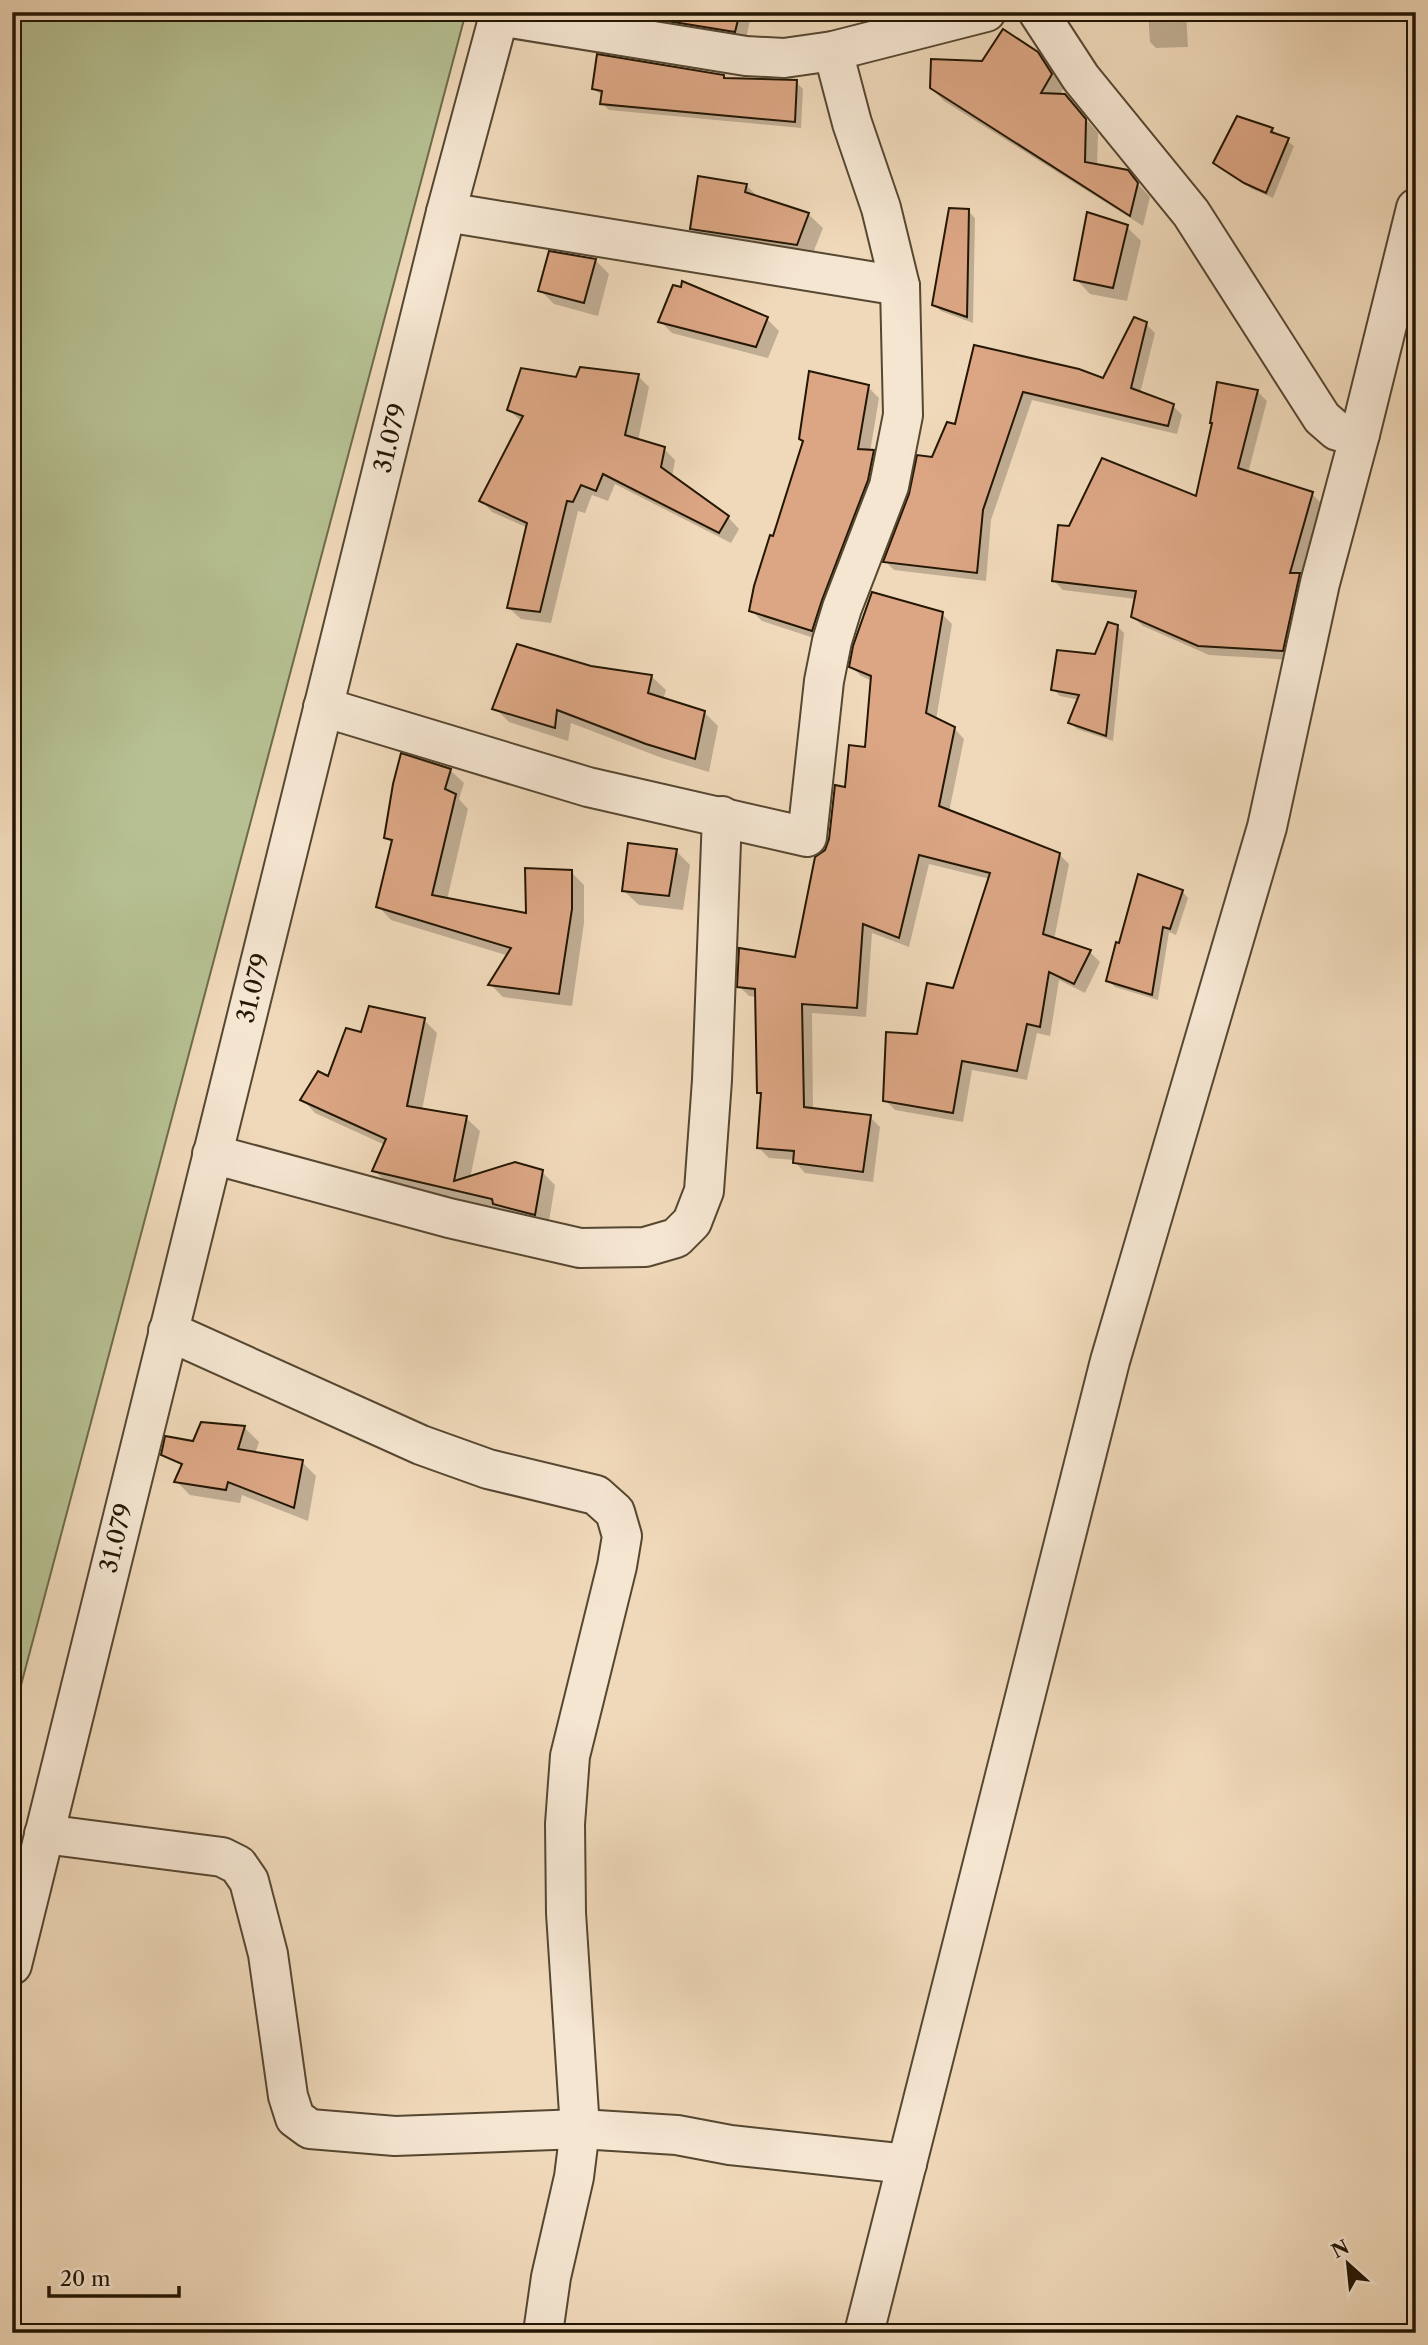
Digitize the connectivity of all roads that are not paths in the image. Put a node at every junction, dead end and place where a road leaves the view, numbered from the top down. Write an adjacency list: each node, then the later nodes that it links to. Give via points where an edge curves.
1 (986, 12): 4 (street)
2 (1038, 12): 8 (street, via 1081,78 1191,213 1322,418 1337,431)
3 (499, 14): 4 (street, via 746,56 784,58); 6 (street, 31.079)
4 (833, 51): 7 (street)
5 (1416, 208): 8 (street)
6 (446, 212): 7 (street); 9 (street, 31.079)
7 (900, 286): 10 (street, via 903,415 889,486 832,641 807,837)
8 (1360, 434): 16 (street, via 1320,583 1267,827 1110,1361)
9 (323, 707): 10 (street, via 588,787); 11 (street, 31.079)
10 (722, 816): 11 (street, via 704,1191 692,1222 676,1238 645,1247 580,1248)
11 (212, 1154): 12 (street, 31.079)
12 (168, 1331): 13 (street, 31.079); 15 (street, via 421,1445 488,1469 596,1495 615,1512 622,1536 570,1756 565,1824)
13 (44, 1834): 14 (street, 31.079); 15 (street, via 222,1857 238,1866 249,1881 268,1954 288,2096 295,2118 310,2129 395,2136)
14 (12, 1965)
15 (580, 2129): 16 (street, via 677,2135); 17 (street)
16 (907, 2164): 18 (street)
17 (544, 2333)
18 (864, 2333)

